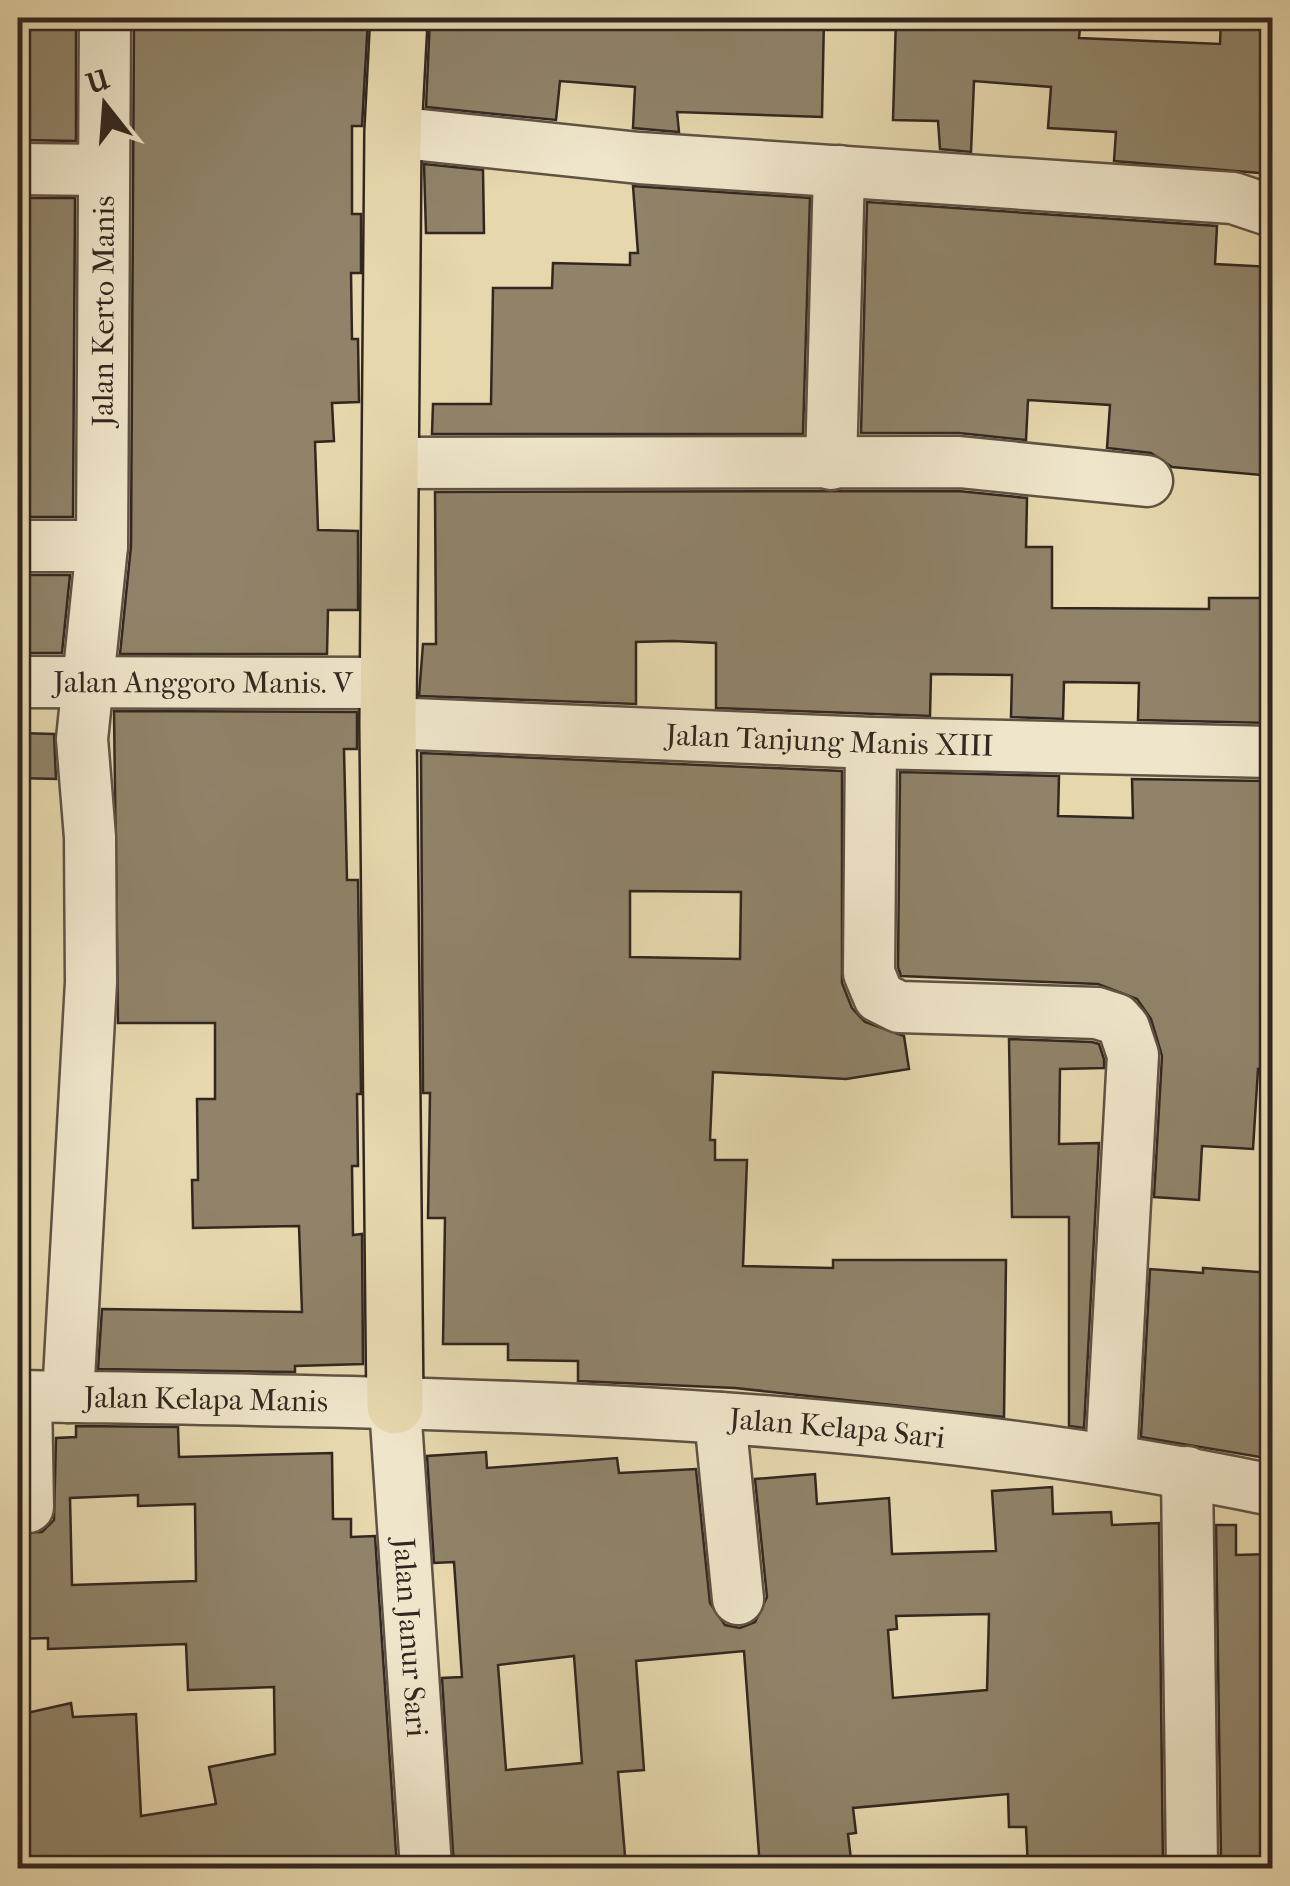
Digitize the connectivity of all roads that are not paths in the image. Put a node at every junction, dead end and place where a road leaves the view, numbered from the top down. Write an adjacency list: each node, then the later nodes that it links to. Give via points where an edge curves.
1 (105, 18): 5 (street, Jalan Kerto Manis)
2 (398, 18): 3 (main road)
3 (393, 132): 6 (street); 8 (main road)
4 (18, 169): 5 (street)
5 (103, 170): 12 (street, Jalan Kerto Manis)
6 (840, 171): 7 (street, via 1233,198); 9 (street)
7 (1272, 211)
8 (391, 463): 9 (street); 15 (main road)
9 (831, 464): 10 (street, via 959,462)
10 (1146, 481)
11 (18, 546): 12 (street)
12 (102, 546): 14 (street, Jalan Kerto Manis)
13 (18, 682): 14 (street, Jalan Anggoro Manis. V)
14 (86, 684): 15 (street, Jalan Anggoro Manis. V); 18 (street, Jalan Kerto Manis, via 82,740 92,982)
15 (389, 703): 16 (street, Jalan Tanjung Manis XIII); 19 (main road)
16 (871, 743): 17 (street, Jalan Tanjung Manis XIII); 21 (street, via 869,973 879,997 899,1007 1097,1013 1116,1019 1131,1039 1133,1108)
17 (1272, 752)
18 (37, 1397): 19 (street, Jalan Kelapa Manis); 24 (street, Jalan Kerto Manis)
19 (395, 1406): 20 (street, Jalan Kelapa Sari); 26 (street, Jalan Janur Sari)
20 (720, 1418): 21 (street, Jalan Kelapa Sari); 25 (street)
21 (1110, 1459): 22 (street, Jalan Kelapa Sari)
22 (1187, 1472): 23 (street, Jalan Kelapa Sari); 27 (street)
23 (1272, 1490)
24 (28, 1507)
25 (738, 1599)
26 (426, 1868)
27 (1192, 1868)

